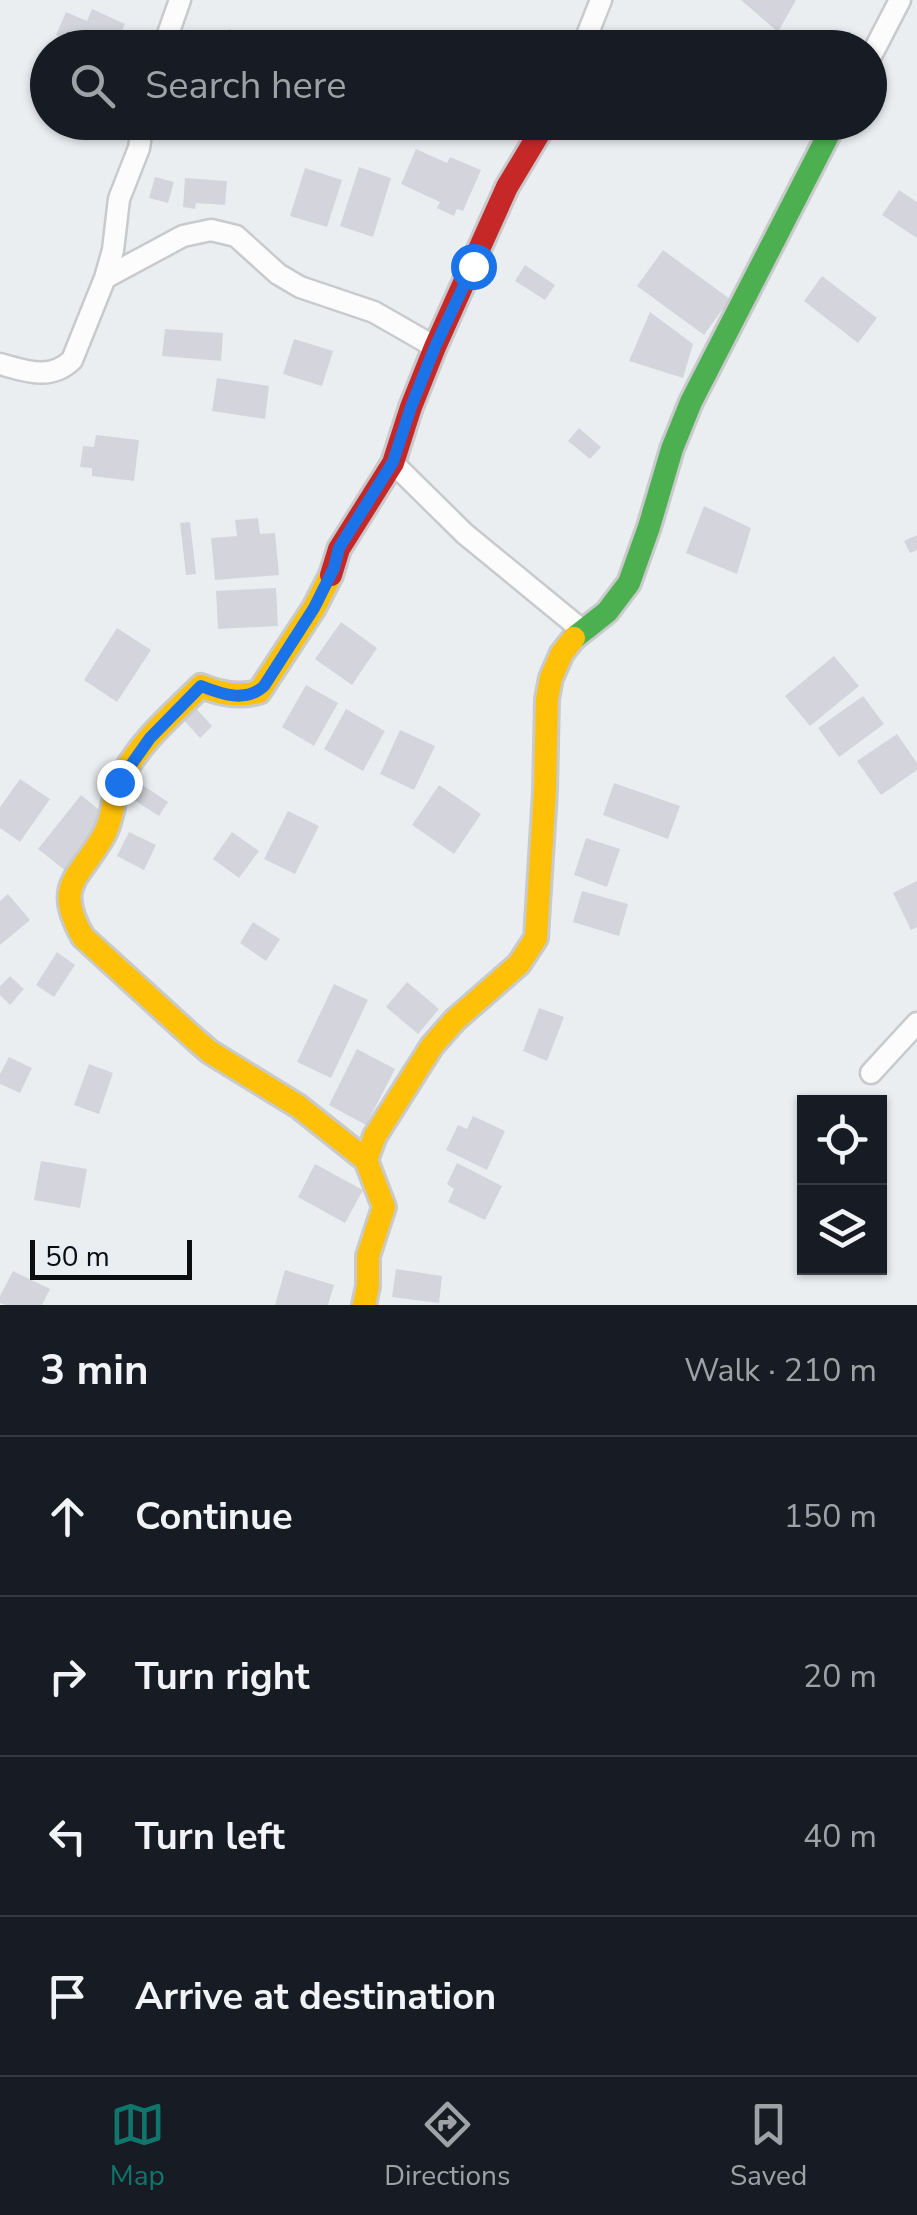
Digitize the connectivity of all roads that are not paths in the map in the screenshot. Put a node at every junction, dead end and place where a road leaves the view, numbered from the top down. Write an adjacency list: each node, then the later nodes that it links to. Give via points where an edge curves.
1 (180, 0): 4 (street)
2 (601, 0): 5 (street)
3 (900, 0): 6 (street)
4 (169, 30)
5 (589, 30)
6 (884, 30)
7 (140, 140): 10 (street, via 119,199)
8 (535, 140): 11 (street)
9 (827, 140): 14 (street, via 691,402 628,584 608,612)
10 (104, 278): 11 (street, via 183,236 211,230 236,236 300,287 374,312); 12 (street, via 72,360 62,369 36,374)
11 (435, 347): 13 (street)
12 (0, 364)
13 (393, 462): 14 (street, via 465,534); 17 (street, via 264,686 225,696 201,686 150,738 119,782 111,820 68,892 84,937 196,1040)
14 (582, 630): 17 (street, via 562,653 546,699 536,938 520,964 432,1046)
15 (917, 1023): 16 (street)
16 (871, 1073)
17 (366, 1160): 18 (street, via 384,1207 368,1256)
18 (364, 1305)

